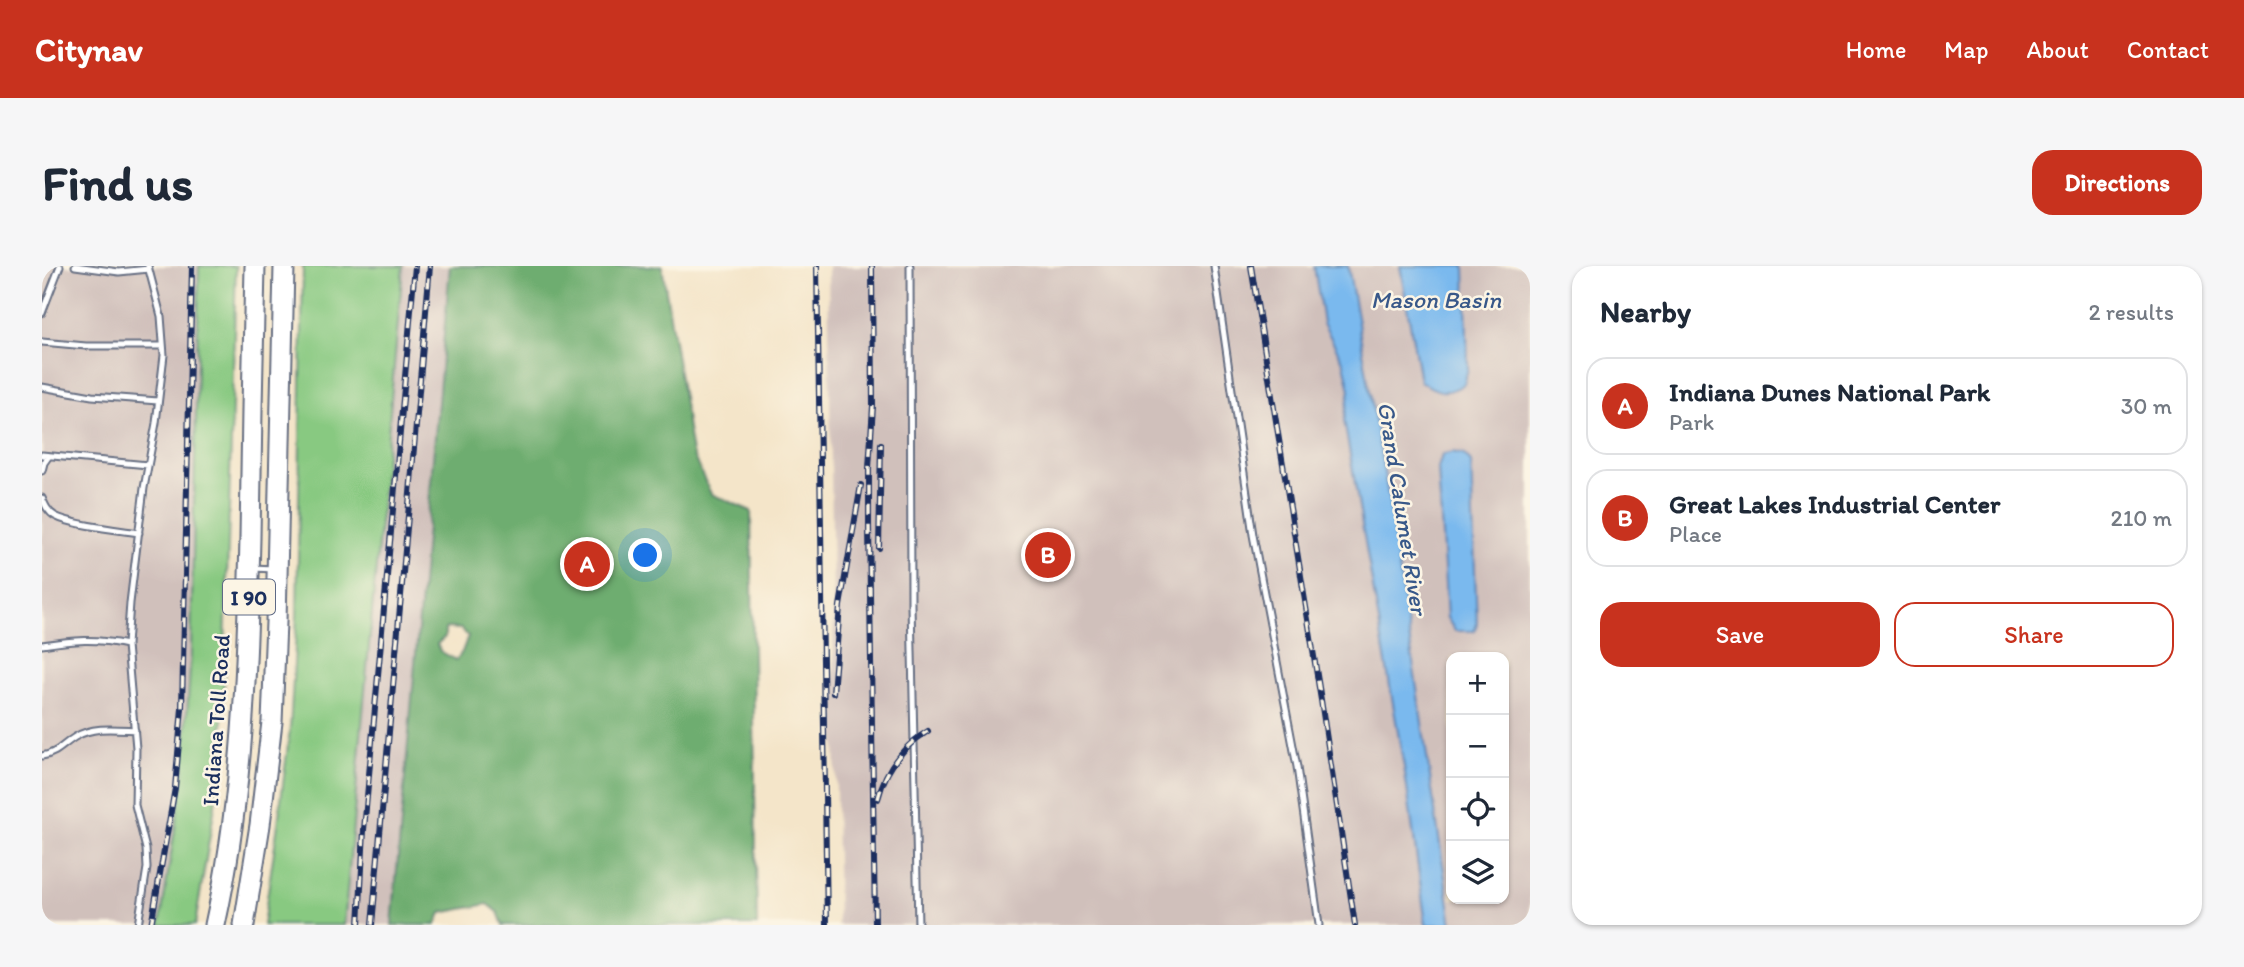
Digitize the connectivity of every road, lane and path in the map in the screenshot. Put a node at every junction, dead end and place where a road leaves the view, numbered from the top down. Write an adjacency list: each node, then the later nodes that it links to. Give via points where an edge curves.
1 (60, 266): 8 (lane)
2 (75, 266): 7 (lane, via 119,272)
3 (255, 266): 18 (highway, Indiana Toll Road / I 90)
4 (284, 266): 19 (highway, I 90)
5 (910, 266): 27 (lane)
6 (1214, 266): 28 (lane, via 1253,535 1297,767)
7 (149, 267): 10 (lane)
8 (42, 313)
9 (42, 342): 10 (lane)
10 (163, 346): 12 (lane)
11 (42, 387): 12 (lane)
12 (158, 401): 14 (lane)
13 (46, 456): 14 (lane); 15 (lane)
14 (148, 465): 17 (lane)
15 (42, 471)
16 (42, 498): 17 (lane, via 54,516)
17 (139, 533): 21 (lane)
18 (249, 568): 19 (lane); 25 (highway, Indiana Toll Road / I 90, via 244,721)
19 (278, 569): 26 (highway, I 90, via 272,722)
20 (42, 645): 21 (lane, via 80,639)
21 (127, 645): 22 (lane)
22 (135, 730): 23 (lane, via 84,732 54,754); 24 (lane, via 135,805 147,868)
23 (42, 756)
24 (138, 925)
25 (215, 925)
26 (244, 925)
27 (918, 925)
28 (1319, 925)

